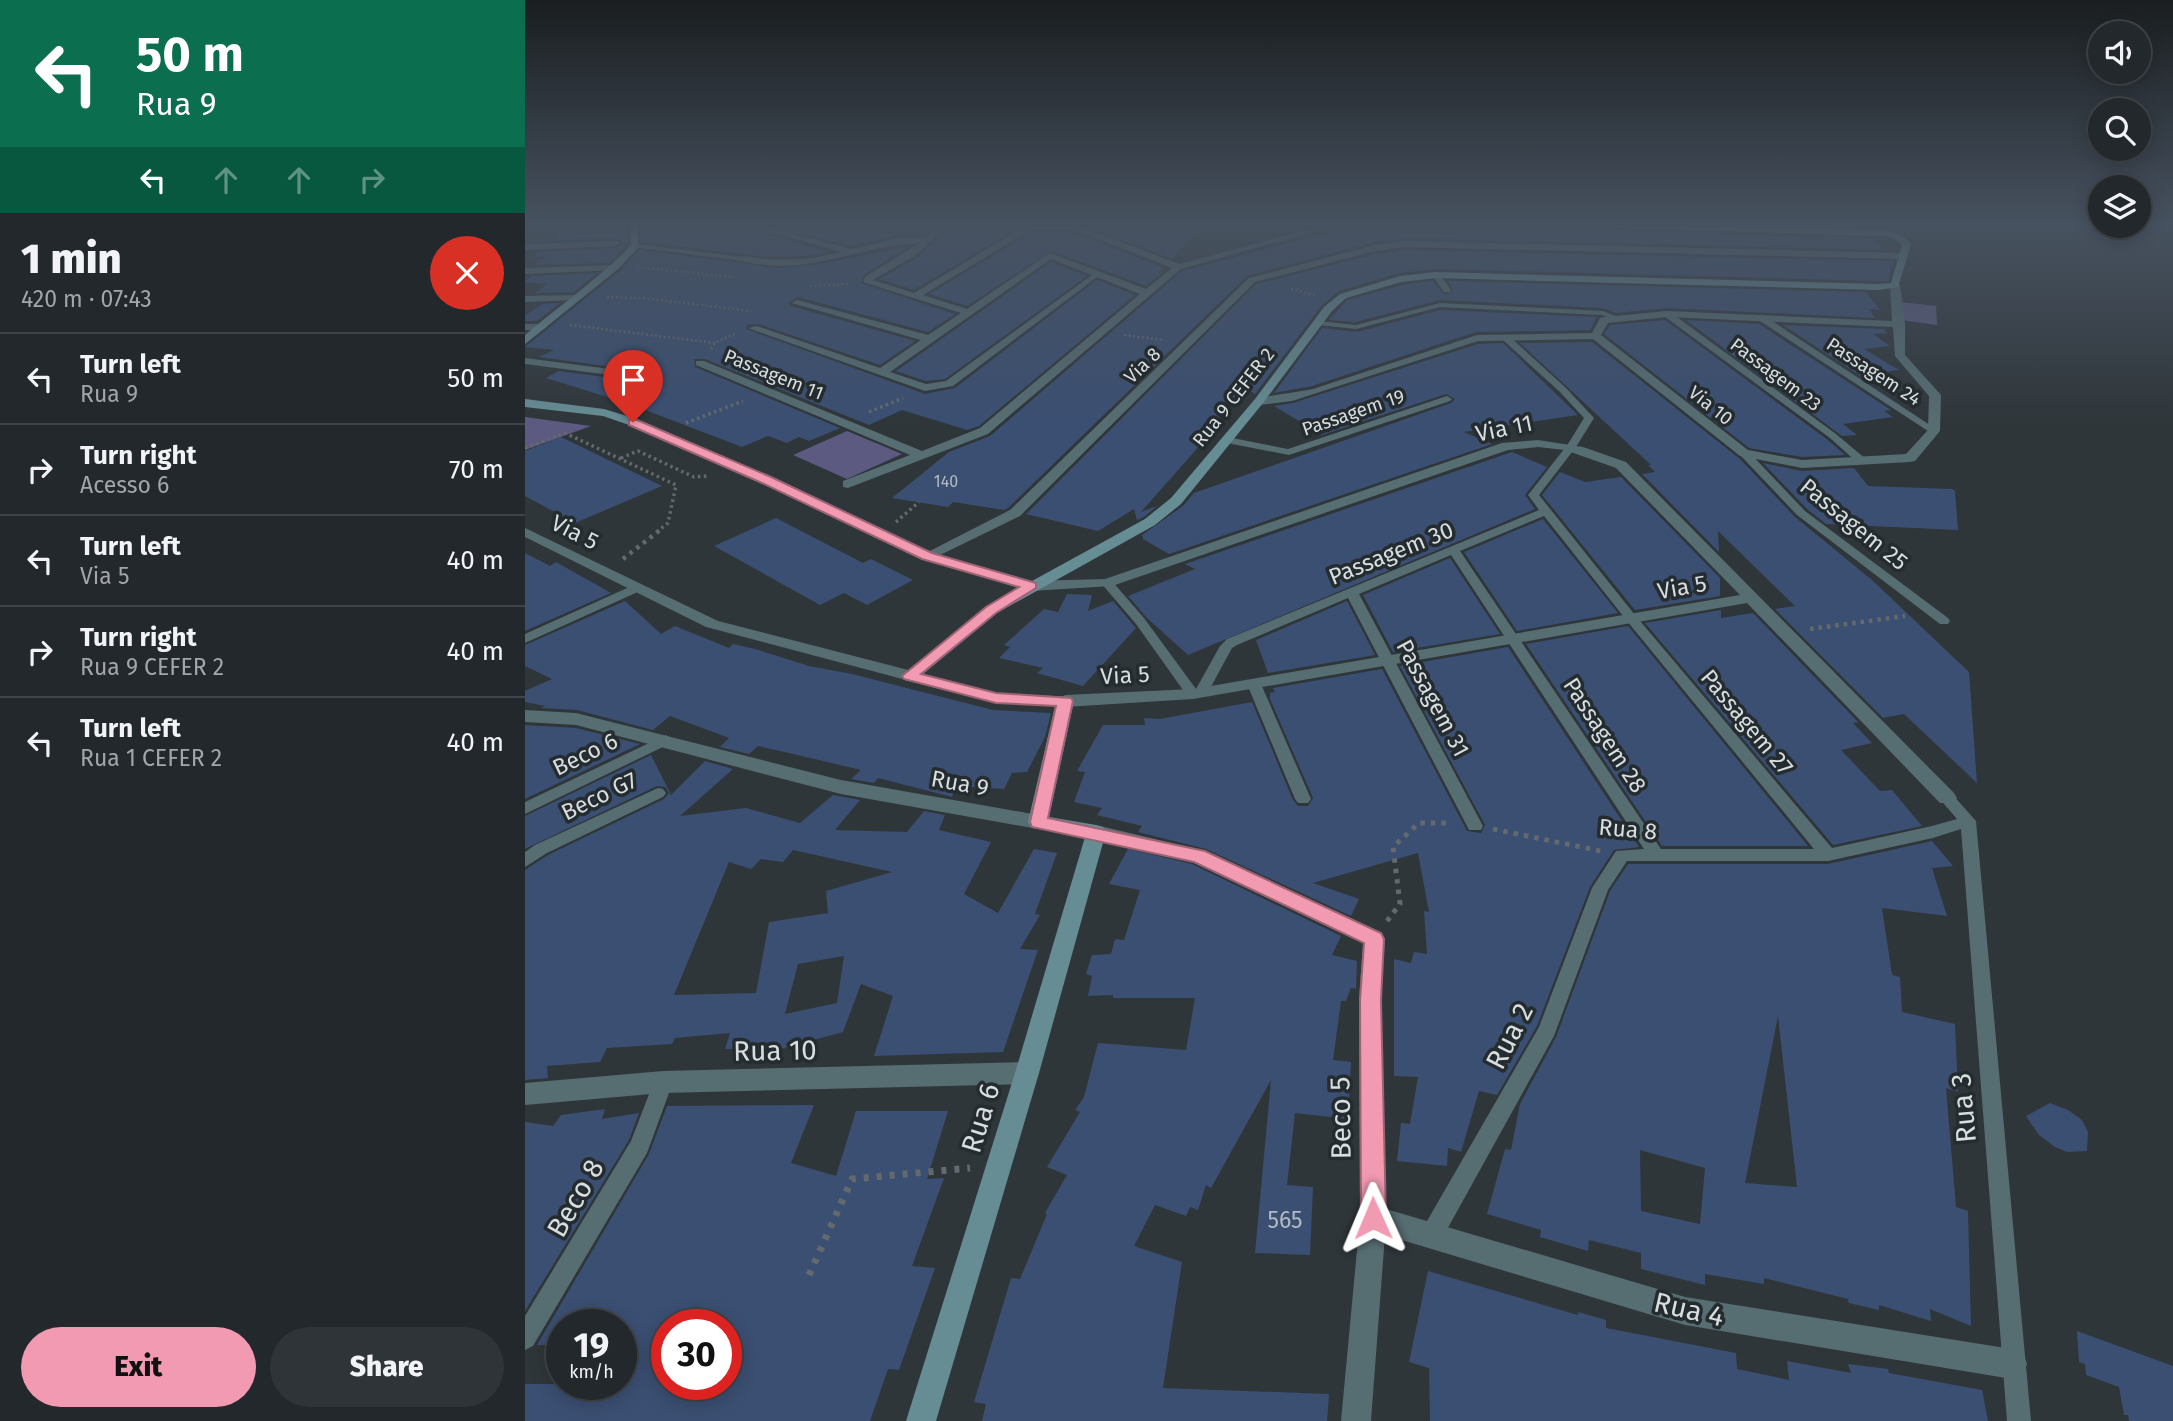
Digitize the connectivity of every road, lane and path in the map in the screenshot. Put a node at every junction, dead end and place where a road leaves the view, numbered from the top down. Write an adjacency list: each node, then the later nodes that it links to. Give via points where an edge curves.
1 (581, 291): 12 (street)
2 (899, 291): 13 (street)
3 (923, 291): 13 (street)
4 (998, 291): 19 (street)
5 (1075, 291): 40 (street, via 949,384)
6 (1143, 291): 11 (street)
7 (1241, 291): 33 (street, Via 8)
8 (1301, 291): 16 (path)
9 (1359, 291): 16 (street, Rua 9 CEFER 2)
10 (1896, 291): 24 (street)
11 (1147, 293): 28 (street)
12 (575, 296): 15 (street); 25 (street)
13 (915, 296): 19 (street)
14 (642, 298): 18 (path)
15 (525, 299)
16 (1338, 300): 23 (street, Rua 9 CEFER 2)
17 (797, 303): 31 (street)
18 (763, 312)
19 (968, 312): 31 (street)
20 (1667, 314): 21 (street); 22 (street); 56 (lane, Passagem 23)
21 (1760, 317): 24 (street); 47 (lane, Passagem 24)
22 (1617, 318): 23 (lane, via 1603,313 1449,304 1356,327); 29 (street, via 1604,320)
23 (1318, 323): 39 (street, Rua 9 CEFER 2)
24 (1900, 324): 47 (street, via 1900,356 1935,395)
25 (544, 325): 26 (street); 32 (street); 34 (path)
26 (525, 327)
27 (753, 328): 37 (street)
28 (1103, 333): 33 (path); 54 (street, via 984,431)
29 (1595, 337): 30 (street); 53 (street, Via 10)
30 (1506, 338): 42 (street, via 1477,338); 50 (lane, via 1589,418)
31 (929, 339): 37 (street)
32 (525, 341)
33 (1191, 342): 63 (street, Via 8, via 1015,513)
34 (715, 344)
35 (525, 361): 38 (lane)
36 (701, 363): 41 (street, Passagem 11)
37 (882, 372): 40 (street)
38 (656, 378)
39 (1272, 383): 42 (street); 44 (street, Rua 9 CEFER 2)
40 (925, 388): 46 (path)
41 (768, 391): 46 (street, Passagem 11); 48 (path)
42 (1317, 391): 44 (street)
43 (1447, 399): 49 (lane, Passagem 19, via 1289,452)
44 (1259, 401): 49 (street, Rua 9 CEFER 2)
45 (525, 403): 48 (street, via 604,413)
46 (846, 422): 54 (street, Passagem 11)
47 (1934, 432): 56 (street, Via 10, via 1910,458)
48 (659, 434): 63 (street)
49 (1227, 440): 66 (street, Rua 9 CEFER 2, via 1176,501 1150,522)
50 (1572, 445): 59 (lane, via 1533,492); 65 (street, Via 11, via 1506,446); 69 (street, Via 11, via 1621,465)
51 (525, 447): 55 (path, via 565,433)
52 (638, 451): 55 (path)
53 (1744, 453): 56 (street, Via 10, via 1802,464); 70 (lane, Passagem 25, via 1801,513)
54 (922, 455): 57 (street)
55 (620, 458): 64 (path, via 676,485 668,523)
56 (1863, 462)
57 (848, 484)
58 (919, 502): 60 (path)
59 (1544, 512): 62 (lane, Passagem 30); 71 (lane, Passagem 27)
60 (890, 525)
61 (525, 532): 64 (street, Via 5)
62 (1454, 550): 68 (lane, Passagem 30); 75 (lane, Passagem 28)
63 (927, 556): 66 (street)
64 (606, 572): 67 (street, Via 5)
65 (1107, 583): 66 (street, Via 11); 79 (lane)
66 (1031, 586): 77 (street, Rua 9 CEFER 2, via 991,610)
67 (636, 588): 74 (lane); 77 (street, Via 5, via 712,624)
68 (1350, 591): 76 (lane, Passagem 31); 79 (lane, Passagem 30, via 1229,644)
69 (1751, 598): 71 (street, Via 5); 73 (street, Via 11)
70 (1931, 611): 72 (lane, Passagem 25); 73 (path)
71 (1631, 618): 75 (street, Via 5); 92 (lane, Passagem 27)
72 (1944, 621)
73 (1785, 633): 84 (street, Via 11)
74 (525, 639)
75 (1515, 639): 76 (street, Via 5); 93 (lane, Passagem 28)
76 (1388, 661): 78 (street, Via 5); 89 (lane, Passagem 31)
77 (909, 676): 80 (street, Via 5, via 996,698)
78 (1254, 684): 79 (street, Via 5); 85 (lane)
79 (1197, 694): 80 (street, Via 5)
80 (1065, 701): 88 (street)
81 (525, 716): 82 (street, Rua 9, via 576,719)
82 (666, 740): 86 (lane, Beco 6); 88 (street, Rua 9, via 841,787)
83 (658, 793): 94 (lane, Beco G7)
84 (1947, 798): 87 (lane)
85 (1303, 799)
86 (525, 809)
87 (1968, 821): 92 (lane, Rua 8); 104 (lane, Rua 3)
88 (1038, 822): 90 (street, Rua 9)
89 (1475, 825): 91 (path, Rua 8); 95 (path, Rua 8, via 1419,823 1393,847 1400,904)
90 (1096, 832): 95 (street, Rua 9, via 1198,856); 96 (street, Rua 6)
91 (1622, 855): 93 (lane, Rua 8); 101 (lane, Rua 2, via 1600,888 1546,1030)
92 (1828, 855): 93 (lane, Rua 8)
93 (1657, 856)
94 (525, 861)
95 (1374, 939): 100 (street, Beco 5, via 1370,1000)
96 (1027, 1073): 97 (street, Rua 10); 105 (street, Rua 6)
97 (663, 1082): 98 (street, Rua 10); 103 (lane, Beco 8, via 640,1146)
98 (525, 1094)
99 (967, 1169): 102 (path, via 852,1179)
100 (1373, 1218): 101 (street, Rua 4); 106 (street, Beco 5)
101 (1431, 1236): 104 (street, Rua 4, via 1685,1311)
102 (809, 1275)
103 (525, 1338)
104 (2012, 1364): 107 (lane, Rua 3)
105 (921, 1421)
106 (1356, 1421)
107 (2019, 1421)

